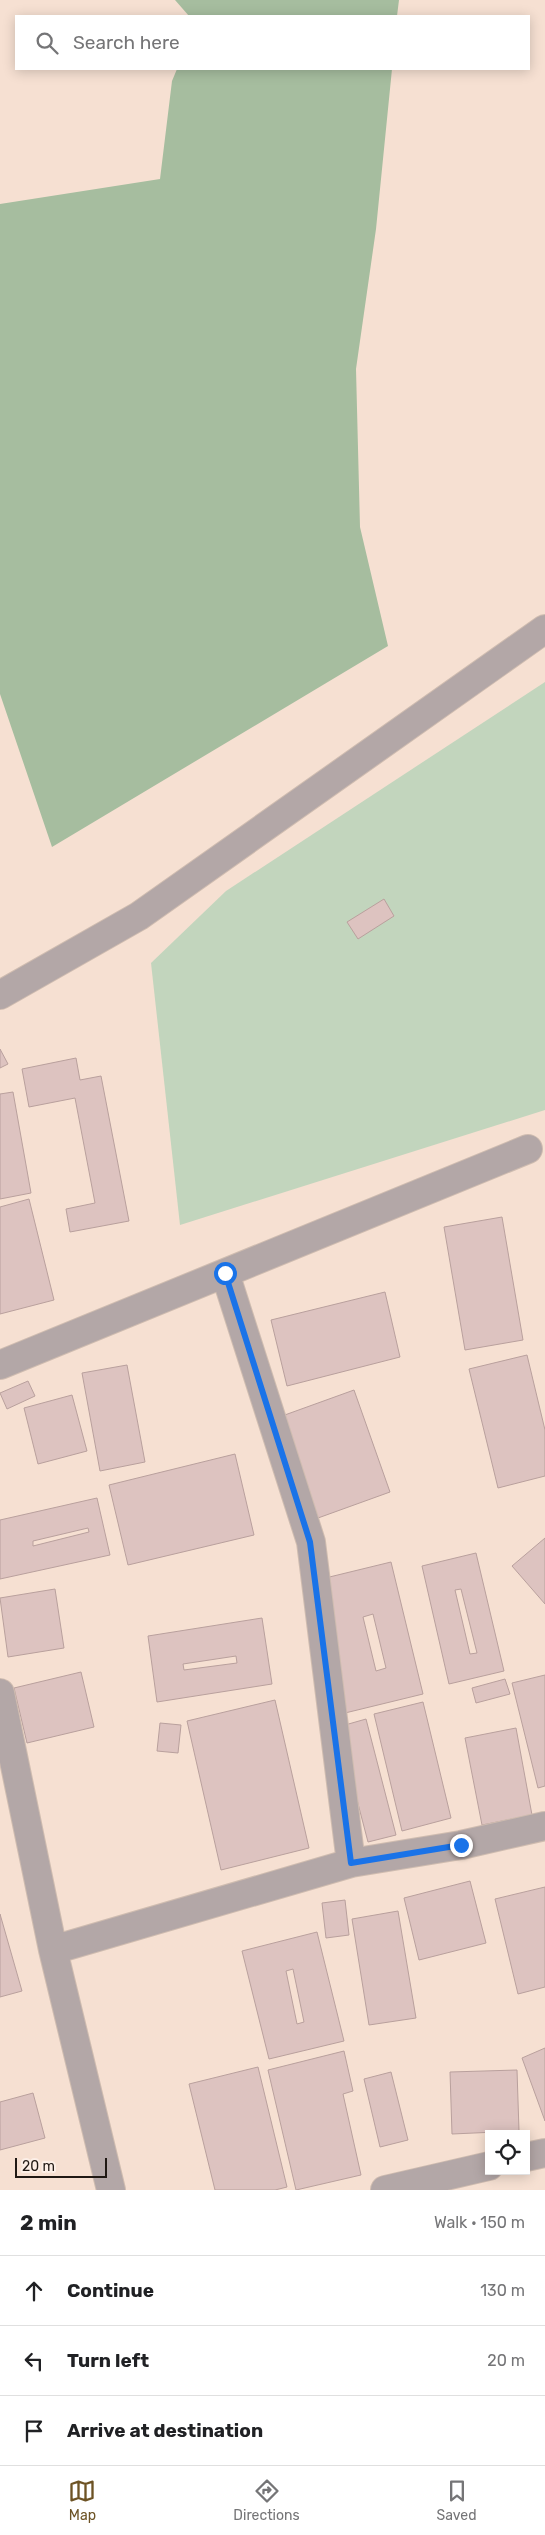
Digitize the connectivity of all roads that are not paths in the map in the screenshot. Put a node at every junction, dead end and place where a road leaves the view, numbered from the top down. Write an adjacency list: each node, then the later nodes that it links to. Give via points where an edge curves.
1 (545, 629): 2 (street, via 139,916)
2 (0, 995)
3 (528, 1149): 4 (street)
4 (225, 1273): 5 (street); 8 (street, via 310,1542)
5 (0, 1365)
6 (0, 1693): 9 (street)
7 (545, 1826): 8 (street, via 461,1845)
8 (351, 1863): 9 (street)
9 (54, 1950): 13 (street)
10 (545, 2153): 11 (street)
11 (530, 2156)
12 (485, 2167): 14 (street)
13 (111, 2190)
14 (385, 2190)

